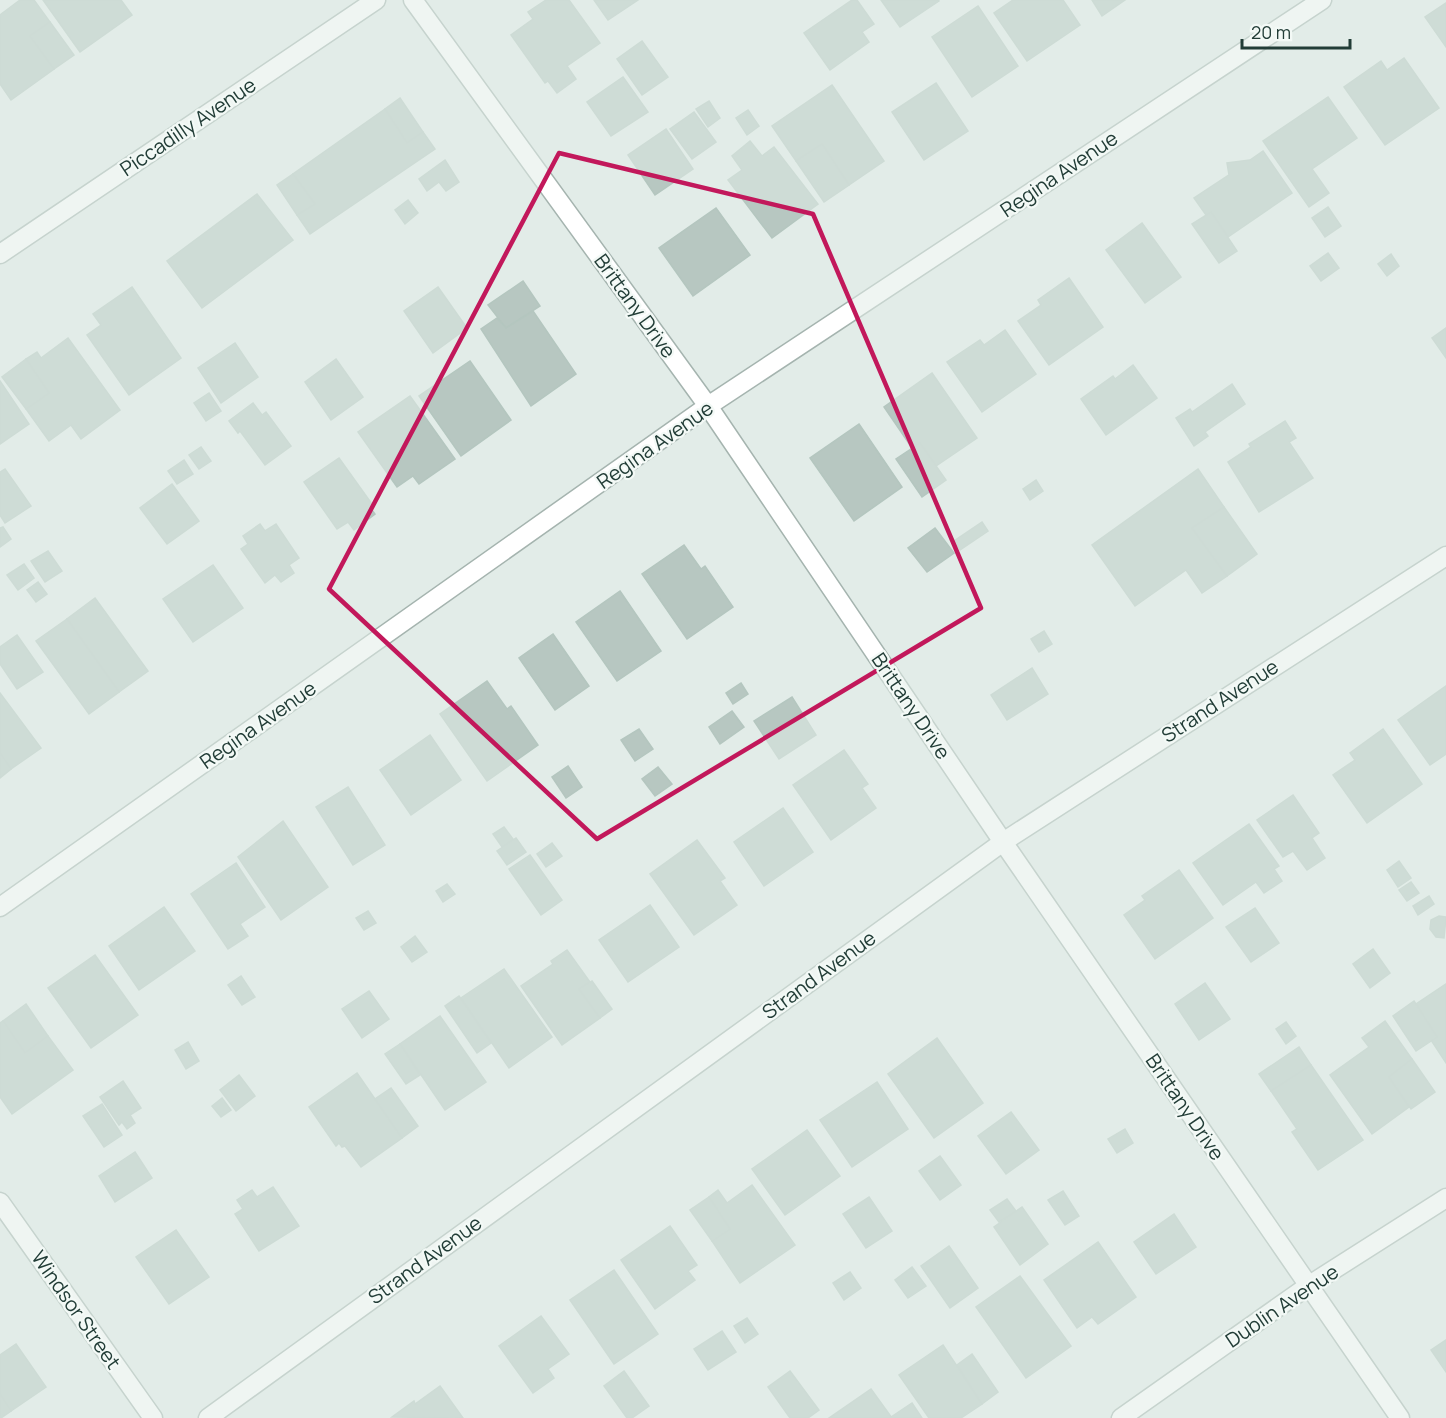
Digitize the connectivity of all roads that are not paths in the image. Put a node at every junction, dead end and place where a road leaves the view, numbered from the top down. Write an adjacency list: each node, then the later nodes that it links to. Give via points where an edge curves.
1 (376, 0): 4 (street, Piccadilly Avenue)
2 (413, 0): 5 (street, Brittany Drive)
3 (1322, 0): 5 (street, Regina Avenue)
4 (0, 254)
5 (708, 406): 7 (street, Brittany Drive); 8 (street, Regina Avenue)
6 (1446, 555): 7 (street, Strand Avenue)
7 (1003, 842): 11 (street, Brittany Drive); 13 (street, Strand Avenue)
8 (0, 907)
9 (1446, 1198): 11 (street, Dublin Avenue)
10 (0, 1202): 12 (street, Windsor Street)
11 (1308, 1286): 14 (street, Dublin Avenue); 15 (street, Brittany Drive)
12 (153, 1418)
13 (208, 1418)
14 (1121, 1418)
15 (1400, 1418)

